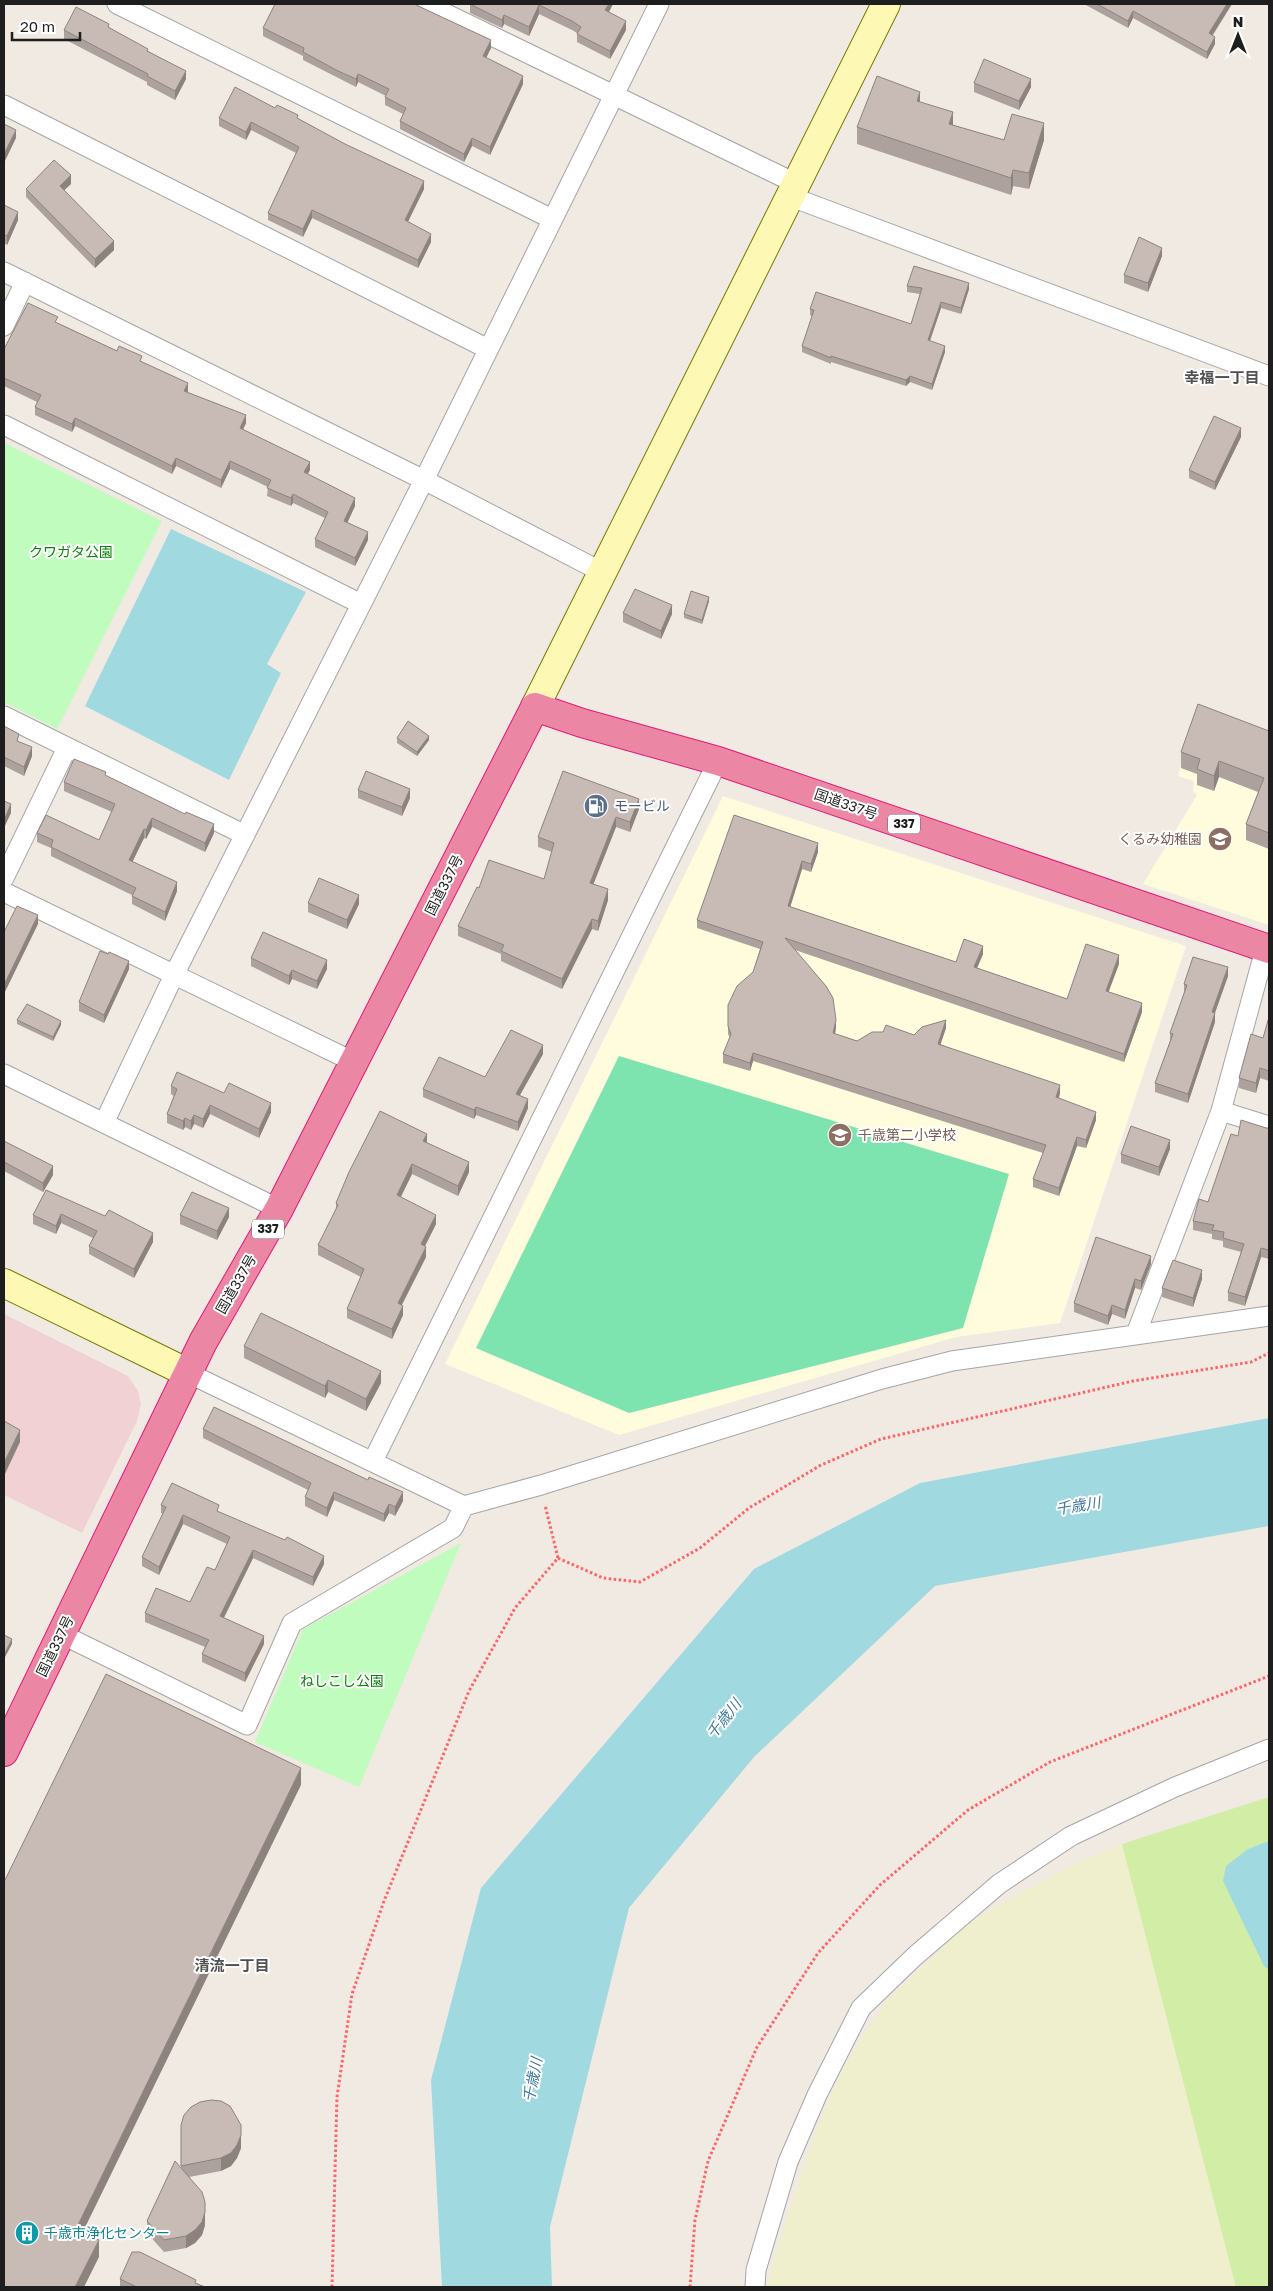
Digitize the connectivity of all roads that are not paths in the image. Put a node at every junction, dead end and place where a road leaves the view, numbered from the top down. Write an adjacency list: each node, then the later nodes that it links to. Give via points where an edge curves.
1 (117, 4): 8 (street)
2 (426, 4): 5 (street)
3 (659, 4): 5 (street)
4 (886, 4): 7 (street)
5 (613, 96): 7 (street); 8 (street)
6 (4, 105): 12 (street)
7 (792, 190): 13 (street); 16 (street)
8 (552, 219): 12 (street)
9 (4, 272): 10 (street)
10 (25, 282): 11 (street); 15 (street)
11 (4, 326)
12 (488, 349): 15 (street)
13 (1269, 376)
14 (4, 425): 17 (street)
15 (424, 480): 16 (street); 17 (street)
16 (602, 572): 18 (street)
17 (361, 604): 22 (street)
18 (535, 707): 21 (highway, 国道337号 / 337); 27 (highway, 国道337号 / 337)
19 (4, 716): 20 (street)
20 (67, 748): 22 (street); 23 (street)
21 (718, 761): 25 (highway, 国道337号 / 337); 37 (street)
22 (245, 835): 26 (street)
23 (4, 878)
24 (4, 892): 26 (street)
25 (1268, 948): 29 (street)
26 (174, 975): 27 (street); 30 (street)
27 (354, 1062): 32 (highway, 国道337号 / 337)
28 (4, 1074): 30 (street)
29 (1221, 1110): 31 (street); 35 (street)
30 (104, 1123): 32 (street)
31 (1269, 1126)
32 (279, 1209): 36 (highway, 国道337号 / 337)
33 (4, 1283): 36 (street)
34 (1269, 1316): 35 (street)
35 (1136, 1334): 38 (street, via 943,1364 882,1379)
36 (188, 1373): 37 (street); 39 (highway, 国道337号 / 337)
37 (373, 1461): 38 (street)
38 (464, 1506): 39 (street, via 453,1528 292,1623 246,1725)
39 (61, 1634): 41 (highway, 国道337号 / 337)
40 (1269, 1749): 42 (street, via 1175,1787 1071,1836 999,1884 861,2008 788,2162 756,2270)
41 (4, 1752)
42 (755, 2287)

